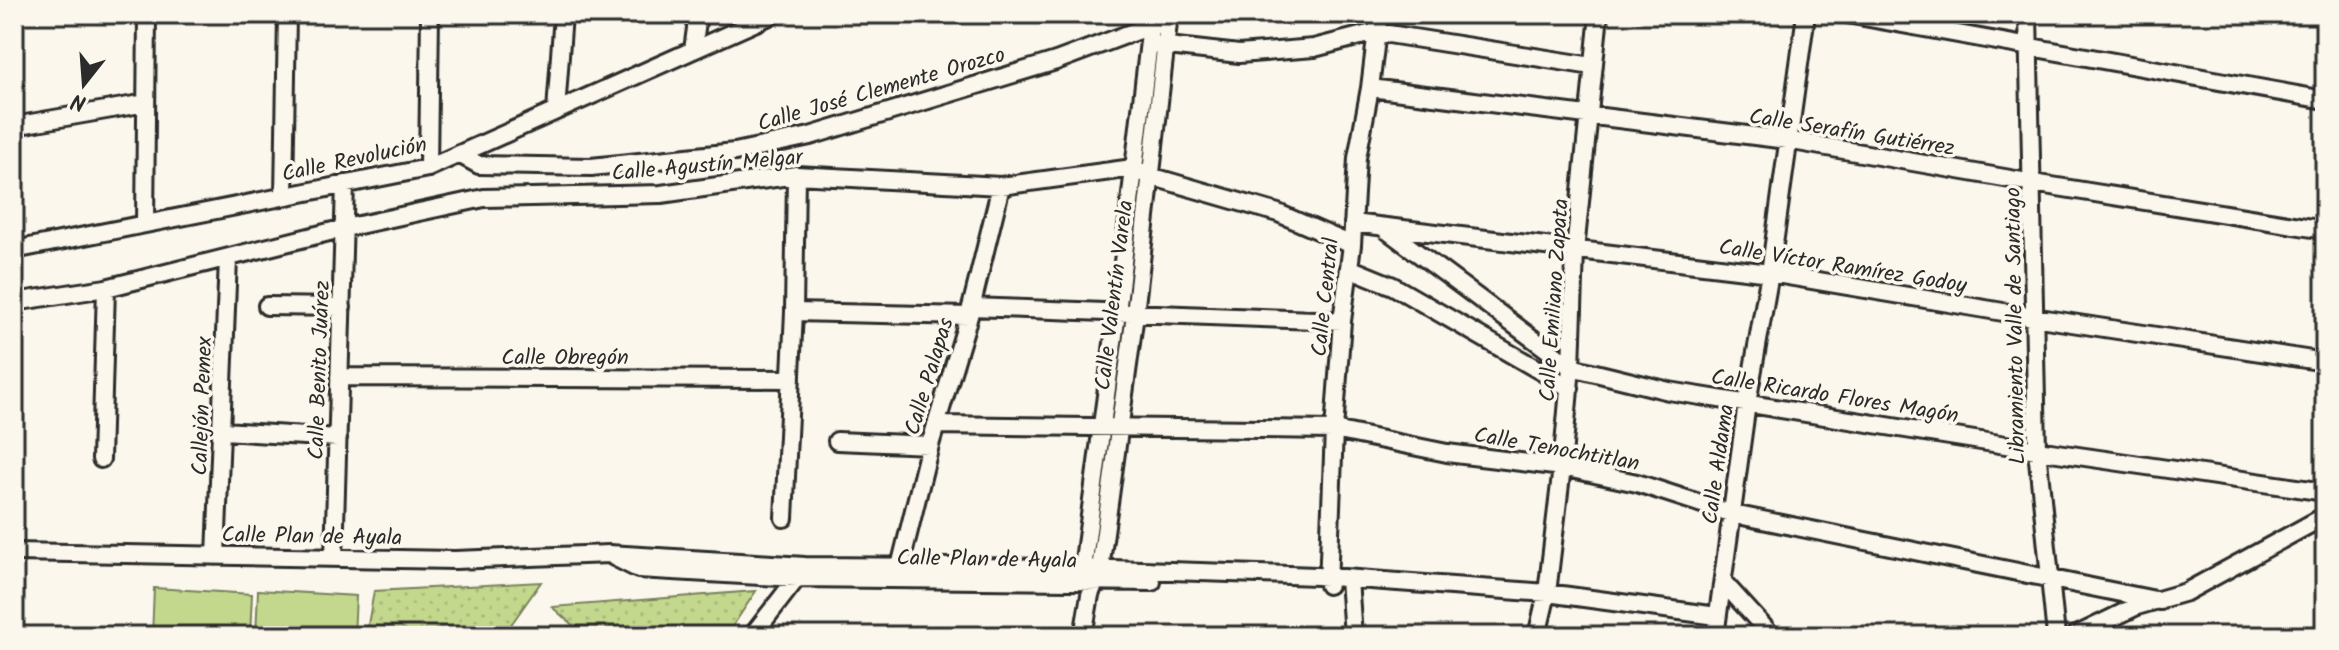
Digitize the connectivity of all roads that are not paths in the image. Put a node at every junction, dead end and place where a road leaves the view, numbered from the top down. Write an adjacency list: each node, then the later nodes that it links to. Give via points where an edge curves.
1 (147, 14): 20 (street)
2 (287, 14): 33 (street)
3 (430, 14): 26 (street)
4 (563, 14): 21 (street)
5 (698, 14): 16 (street)
6 (774, 14): 16 (street, Calle Revolución)
7 (1379, 14): 13 (street, Calle Central)
8 (1599, 14): 17 (street, Calle Emiliano Zapata)
9 (1806, 14): 24 (street, Calle Aldama)
10 (1847, 14): 15 (street)
11 (2028, 14): 15 (street, Libramiento Valle de Santiago)
12 (1160, 19): 14 (street, Calle Valentín Varela); 25 (street, Calle José Clemente Orozco, via 1056,61 810,136 735,152 591,167 479,165)
13 (1376, 32): 14 (street, via 1314,48 1239,54); 17 (street); 18 (street, Calle Central)
14 (1158, 45): 27 (street, Calle Valentín Varela); 29 (street, Calle Valentín Varela)
15 (2030, 49): 19 (street); 30 (street, Libramiento Valle de Santiago)
16 (693, 50): 21 (street, Calle Revolución)
17 (1592, 66): 22 (street, Calle Emiliano Zapata)
18 (1370, 88): 22 (street, Calle Serafín Gutiérrez); 34 (street, Calle Central, via 1357,158)
19 (2325, 100)
20 (146, 103): 23 (street); 35 (street)
21 (556, 111): 25 (street, Calle Revolución)
22 (1590, 117): 24 (street, Calle Serafín Gutiérrez); 41 (street, Calle Emiliano Zapata)
23 (14, 126)
24 (1787, 140): 30 (street, Calle Serafín Gutiérrez); 44 (street, Calle Aldama)
25 (459, 154): 26 (street, Calle Revolución)
26 (428, 168): 32 (street, Calle Revolución)
27 (1133, 168): 29 (street); 31 (street, Calle Agustín Melgar); 51 (street, Calle Valentín Varela)
28 (796, 175): 31 (street, Calle Agustín Melgar); 36 (street, Calle Agustín Melgar, via 661,194 484,198); 49 (street)
29 (1150, 176): 39 (street, via 1278,213); 51 (street, Calle Valentín Varela)
30 (2033, 183): 38 (street, Calle Serafín Gutiérrez); 52 (street, Libramiento Valle de Santiago)
31 (1001, 186): 50 (street, Calle Palapas)
32 (345, 190): 33 (street, Calle Revolución); 36 (street, Calle Benito Juárez)
33 (284, 196): 35 (street, Calle Revolución)
34 (1353, 223): 37 (street, Calle Víctor Ramírez Godoy); 39 (street, Calle Central)
35 (145, 224): 40 (street, Calle Revolución)
36 (345, 224): 42 (street, Calle Agustín Melgar); 48 (street, Calle Benito Juárez)
37 (1384, 228): 41 (street, Calle Víctor Ramírez Godoy); 55 (street, Calle Ricardo Flores Magón)
38 (2325, 230)
39 (1352, 245): 43 (street, Calle Central)
40 (14, 250)
41 (1575, 251): 44 (street, Calle Víctor Ramírez Godoy); 55 (street, Calle Emiliano Zapata)
42 (228, 259): 45 (street, Calle Agustín Melgar); 64 (street, Callejón Pemex)
43 (1349, 268): 53 (street, Calle Central); 58 (street, via 1393,286)
44 (1770, 273): 52 (street, Calle Víctor Ramírez Godoy); 59 (street, Calle Aldama)
45 (106, 288): 46 (street, Calle Agustín Melgar); 69 (street)
46 (14, 302)
47 (267, 306): 48 (street)
48 (342, 307): 56 (street, Calle Benito Juárez)
49 (794, 312): 50 (street); 57 (street)
50 (970, 312): 51 (street); 60 (street, Calle Palapas)
51 (1126, 313): 53 (street); 61 (street, Calle Valentín Varela); 62 (street, Calle Valentín Varela)
52 (2033, 317): 54 (street, Calle Víctor Ramírez Godoy); 68 (street, Libramiento Valle de Santiago)
53 (1342, 321): 63 (street, Calle Central)
54 (2325, 362)
55 (1571, 367): 58 (street, Calle Emiliano Zapata); 59 (street, Calle Ricardo Flores Magón)
56 (339, 377): 57 (street, Calle Obregón); 65 (street, Calle Benito Juárez)
57 (791, 379): 74 (street)
58 (1570, 388): 70 (street, Calle Emiliano Zapata)
59 (1747, 403): 68 (street, Calle Ricardo Flores Magón); 72 (street, Calle Aldama)
60 (936, 425): 61 (street, Calle Tenochtitlan); 67 (street, Calle Palapas)
61 (1101, 427): 62 (street, Calle Tenochtitlan); 80 (street, Calle Valentín Varela)
62 (1119, 427): 63 (street, Calle Tenochtitlan); 80 (street, Calle Valentín Varela)
63 (1334, 430): 70 (street, Calle Tenochtitlan, via 1447,453); 82 (street, Calle Central)
64 (222, 431): 65 (street); 76 (street, Callejón Pemex)
65 (338, 438): 77 (street, Calle Benito Juárez)
66 (837, 441): 67 (street)
67 (930, 445): 79 (street, Calle Palapas)
68 (2037, 450): 71 (street, Calle Ricardo Flores Magón); 81 (street, Libramiento Valle de Santiago)
69 (101, 459)
70 (1562, 467): 72 (street, Calle Tenochtitlan, via 1637,483); 85 (street, Calle Emiliano Zapata)
71 (2325, 492)
72 (1733, 514): 81 (street, Calle Tenochtitlan); 83 (street, Calle Aldama)
73 (2325, 516): 86 (street)
74 (784, 518)
75 (14, 552): 76 (street, Calle Plan de Ayala)
76 (216, 556): 77 (street, Calle Plan de Ayala)
77 (334, 558): 78 (street, Calle Plan de Ayala, via 609,554)
78 (801, 572): 79 (street, Calle Plan de Ayala); 89 (street)
79 (898, 573): 80 (street, Calle Plan de Ayala)
80 (1091, 579): 82 (street, Calle Plan de Ayala); 90 (street)
81 (2050, 580): 86 (street, Calle Tenochtitlan); 95 (street, Libramiento Valle de Santiago)
82 (1328, 582): 84 (street, Calle Plan de Ayala)
83 (1723, 582): 87 (street, Calle Aldama); 94 (street)
84 (1349, 583): 85 (street, Calle Plan de Ayala); 91 (street)
85 (1547, 593): 87 (street, Calle Plan de Ayala); 92 (street, Calle Emiliano Zapata)
86 (2160, 601): 96 (street, via 2137,606)
87 (1717, 616): 93 (street, Calle Aldama)
88 (2325, 634): 97 (street)
89 (752, 636)
90 (1083, 636)
91 (1353, 636)
92 (1537, 636)
93 (1715, 636)
94 (1772, 636)
95 (2056, 636)
96 (2075, 636)
97 (2312, 636)

